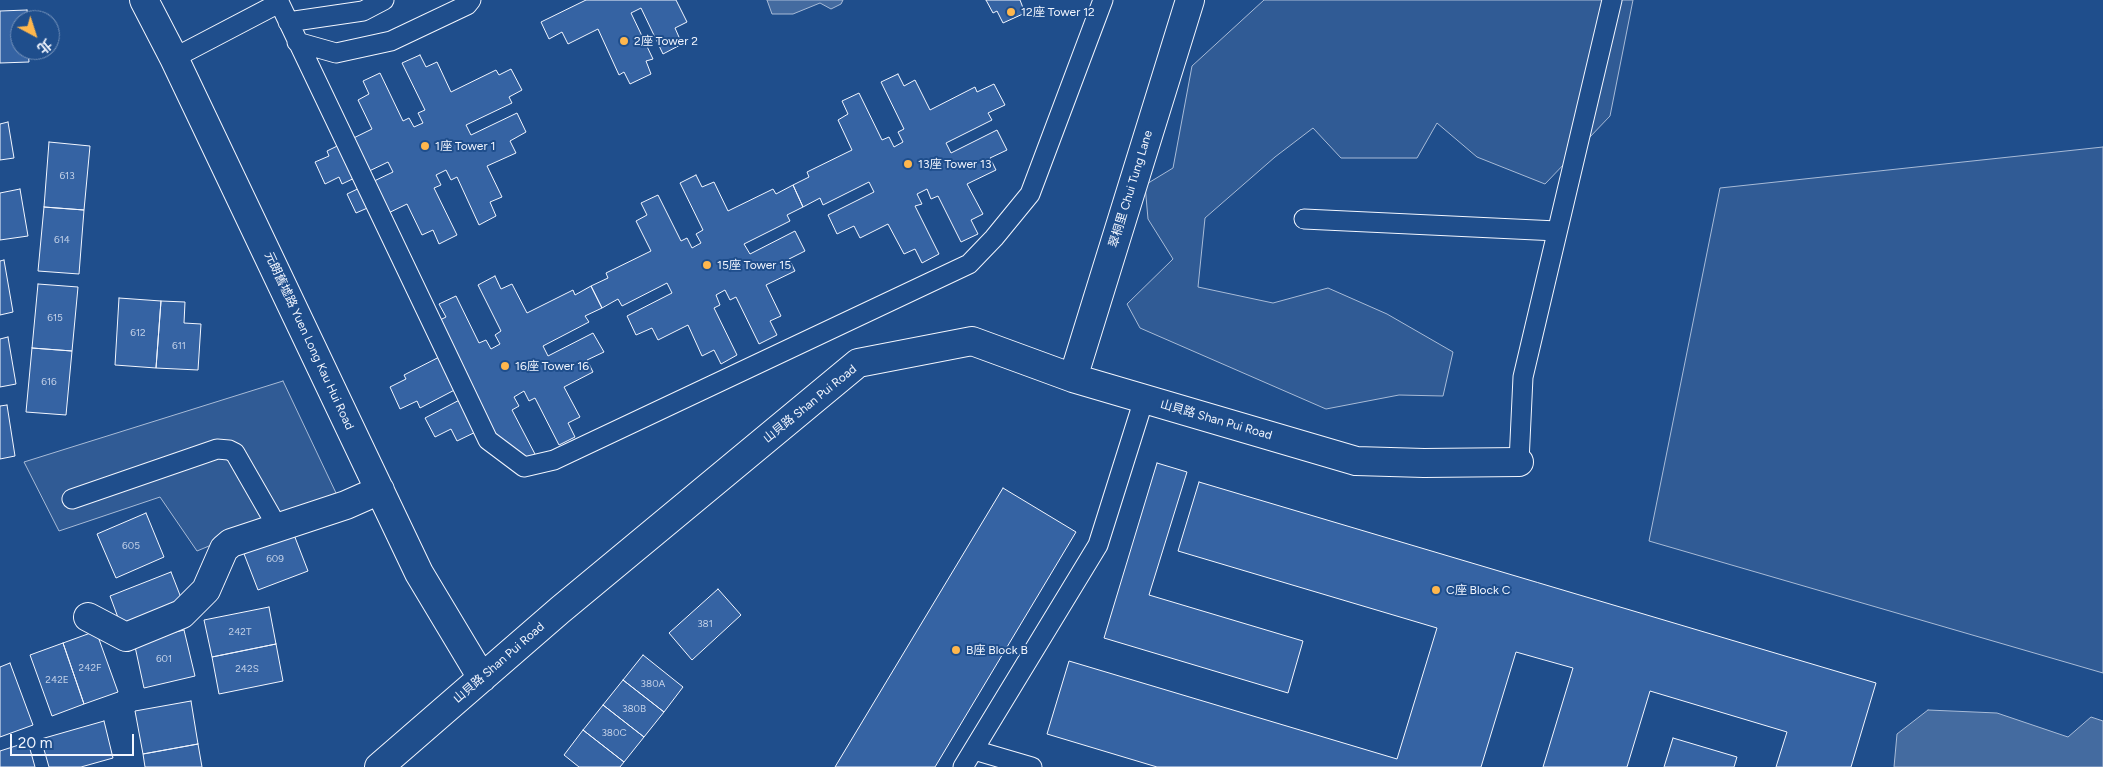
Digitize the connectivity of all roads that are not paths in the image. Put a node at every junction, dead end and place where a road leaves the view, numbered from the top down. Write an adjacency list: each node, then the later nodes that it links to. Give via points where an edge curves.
1 (144, 0): 10 (street, 元朗舊墟路 Yuen Long Kau Hui Road)
2 (384, 0): 8 (lane, via 362,11)
3 (471, 0): 9 (lane, via 391,41 336,54)
4 (1103, 0): 9 (lane, via 1030,194 969,264 554,460 524,467 488,440)
5 (1190, 0): 13 (street, 翠桐里 Chui Tung Lane)
6 (1612, 0): 12 (lane)
7 (278, 1): 8 (lane); 10 (lane)
8 (288, 22): 9 (lane)
9 (298, 42)
10 (174, 58): 16 (street, 元朗舊墟路 Yuen Long Kau Hui Road)
11 (1304, 219): 12 (lane)
12 (1557, 231): 15 (lane, via 1523,378)
13 (1073, 378): 14 (street, 山貝路 Shan Pui Road); 20 (street, 山貝路 Shan Pui Road, via 972,341 858,363)
14 (1144, 399): 15 (street, 山貝路 Shan Pui Road, via 1356,460); 21 (lane, via 1098,544)
15 (1519, 462)
16 (380, 490): 18 (street); 20 (street, 元朗舊墟路 Yuen Long Kau Hui Road, via 419,573)
17 (72, 499): 18 (lane, via 216,448 235,453)
18 (278, 528): 19 (street, via 231,543 224,549 206,590 182,614 126,637)
19 (88, 617)
20 (482, 678): 22 (street, 山貝路 Shan Pui Road)
21 (974, 750): 23 (lane); 24 (lane)
22 (379, 767)
23 (963, 767)
24 (1032, 767)

